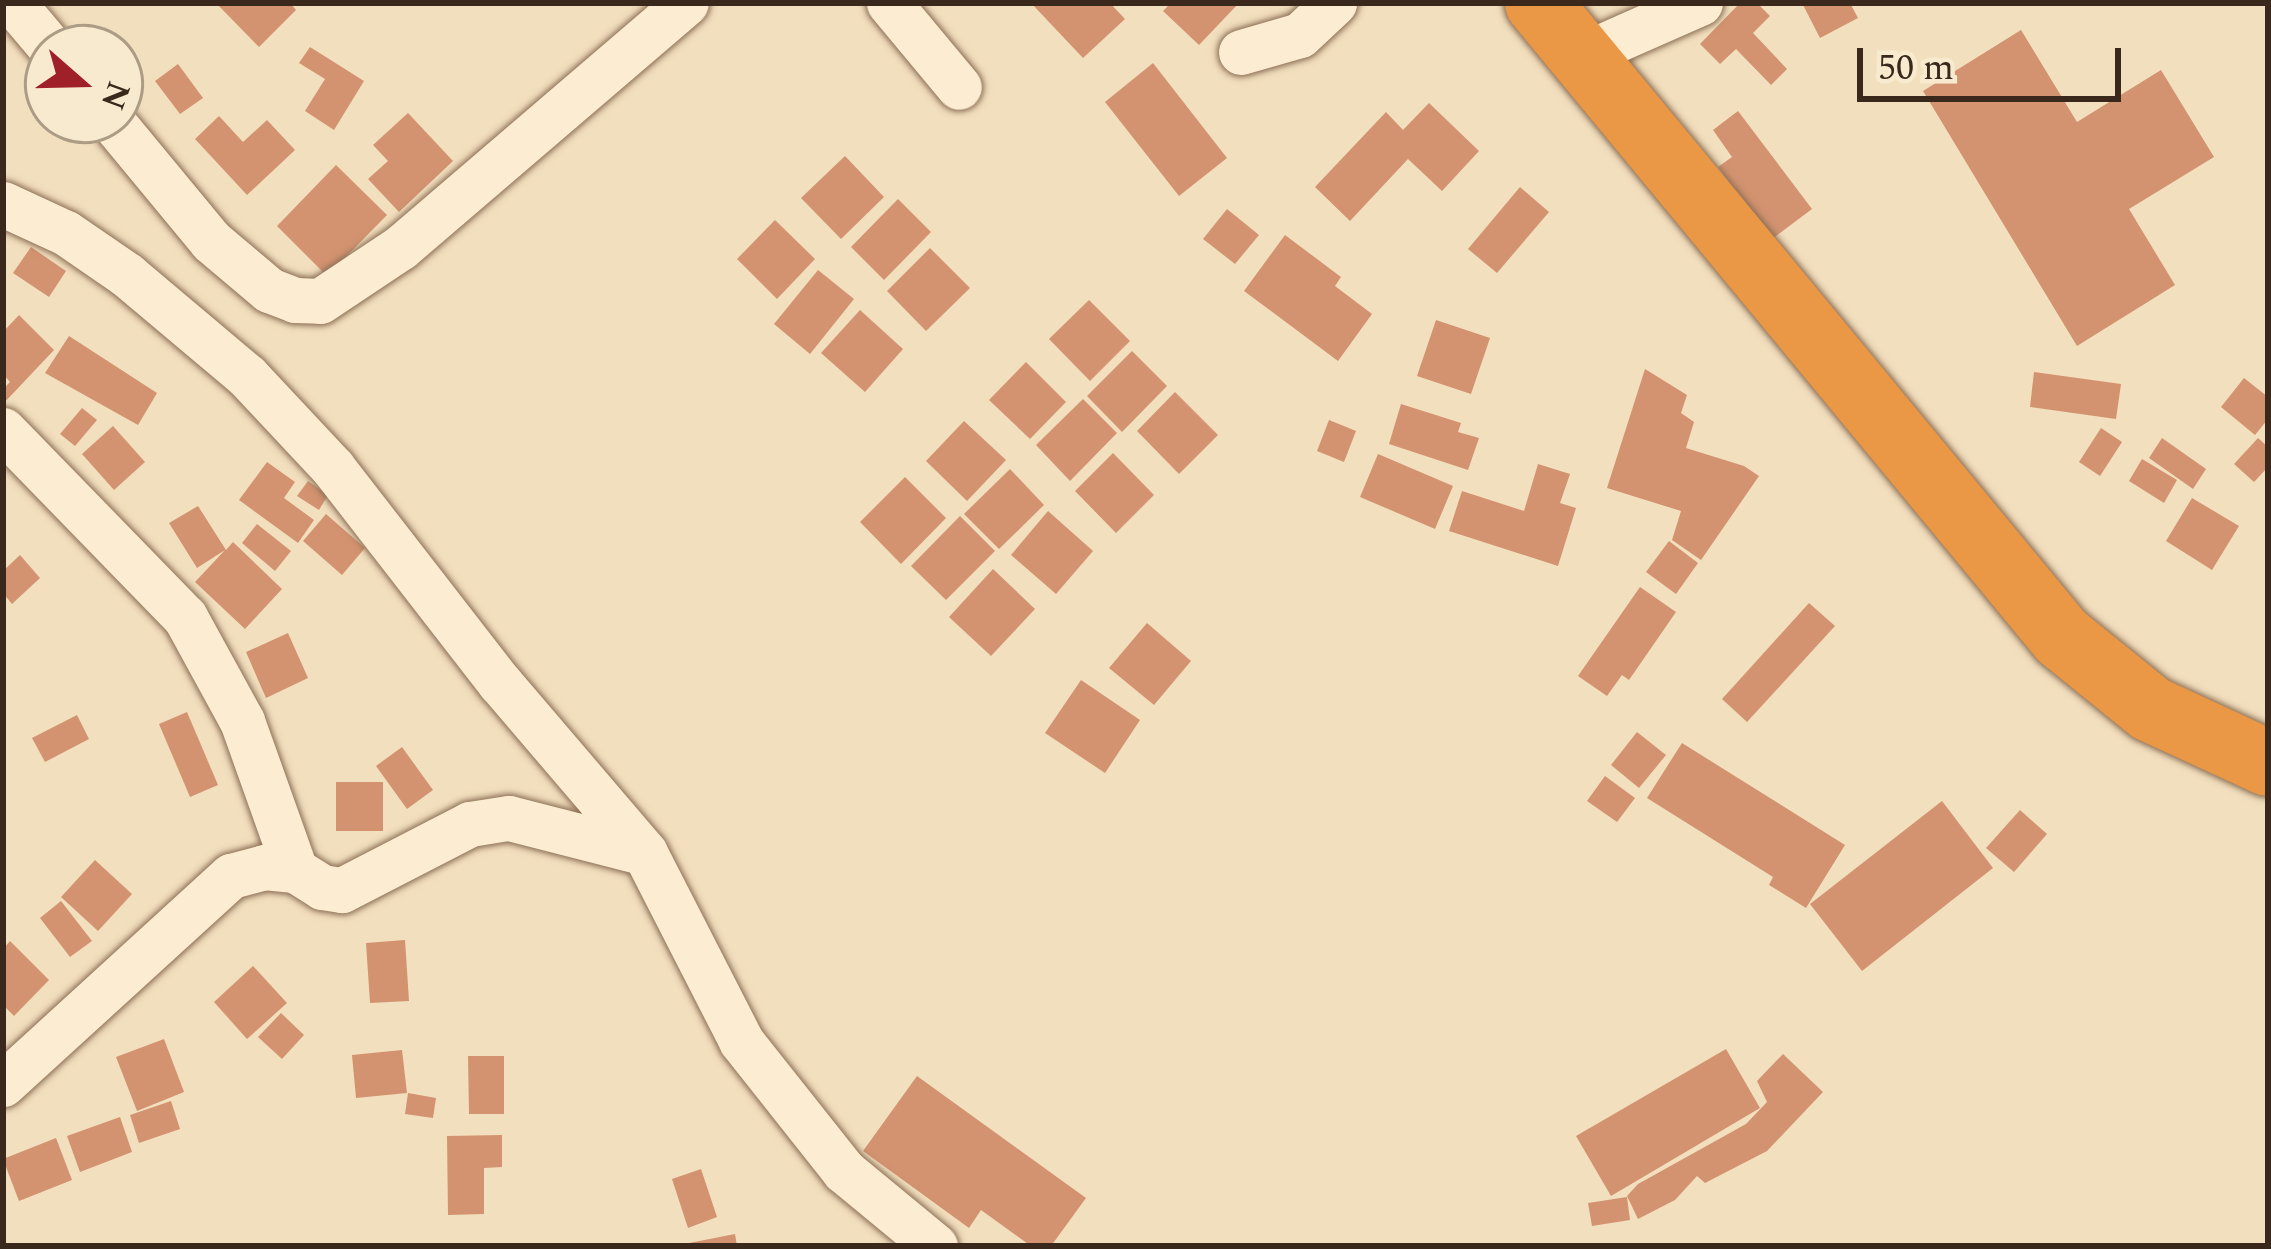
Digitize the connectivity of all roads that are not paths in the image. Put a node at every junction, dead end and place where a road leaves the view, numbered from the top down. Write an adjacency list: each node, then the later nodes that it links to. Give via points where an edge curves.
1 (686, 3): 9 (street, via 401,247 320,302 268,290 211,241)
2 (889, 3): 8 (street)
3 (1334, 3): 6 (street, via 1300,34)
4 (1538, 3): 7 (highway)
5 (1700, 3): 7 (street)
6 (1241, 52)
7 (1582, 55): 12 (highway, via 2062,637 2151,709)
8 (959, 87)
9 (131, 144)
10 (3, 203): 13 (street, via 127,275 247,376 333,468)
11 (3, 430): 14 (street, via 185,617 242,721)
12 (2268, 763)
13 (645, 853): 14 (street, via 509,818 470,824 342,890); 16 (street, via 741,1040 844,1172)
14 (295, 870): 15 (street, via 231,876)
15 (4, 1082)
16 (935, 1246)

